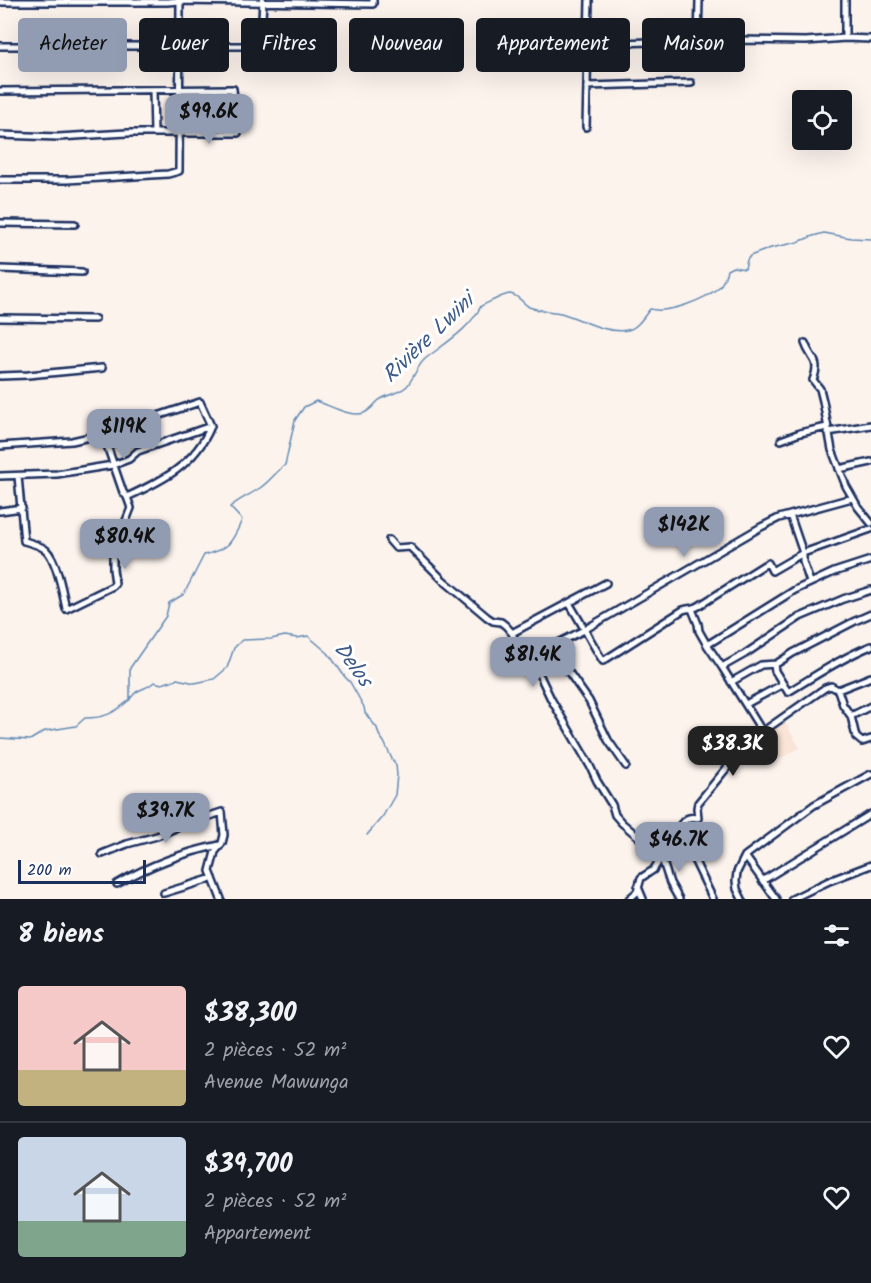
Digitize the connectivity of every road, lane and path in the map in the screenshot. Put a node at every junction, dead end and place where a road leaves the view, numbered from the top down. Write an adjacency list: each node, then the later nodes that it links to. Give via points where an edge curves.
1 (373, 0): 6 (street, via 373,4)
2 (589, 0): 9 (street)
3 (699, 0): 10 (street)
4 (845, 0): 11 (street)
5 (180, 1): 6 (street); 7 (street); 8 (street)
6 (263, 1): 16 (street, via 259,43)
7 (0, 2)
8 (180, 18)
9 (589, 18)
10 (699, 18)
11 (844, 38): 12 (street); 13 (street)
12 (871, 39)
13 (745, 41)
14 (139, 45): 15 (street)
15 (0, 46)
16 (229, 46)
17 (180, 72): 21 (street)
18 (588, 72): 20 (street)
19 (691, 83): 20 (street)
20 (587, 86): 24 (street)
21 (180, 89): 23 (street); 26 (street); 26 (street, via 233,89 238,133)
22 (0, 91): 23 (street)
23 (153, 91): 25 (street)
24 (586, 127)
25 (154, 133): 26 (street); 27 (street)
26 (180, 133): 28 (street, via 179,171 168,174)
27 (0, 135)
28 (0, 180)
29 (0, 223): 30 (street)
30 (75, 224)
31 (0, 269): 32 (street)
32 (81, 272)
33 (0, 318): 34 (street)
34 (95, 319)
35 (805, 343): 40 (street, via 816,363 813,380 824,401)
36 (102, 368): 37 (street)
37 (0, 376)
38 (871, 425): 40 (street)
39 (211, 426): 41 (street, via 200,402); 45 (street, via 138,451); 49 (street, via 185,464)
40 (828, 429): 42 (street, via 800,432); 46 (street)
41 (103, 434): 43 (street, via 72,441); 45 (street)
42 (781, 440)
43 (0, 446)
44 (871, 462): 46 (street)
45 (113, 465): 48 (street); 49 (street)
46 (839, 469): 50 (street)
47 (0, 476): 48 (street)
48 (18, 476): 51 (street)
49 (127, 497): 51 (street, via 131,508 113,554 115,583 66,609 50,555 24,541)
50 (852, 498): 53 (street); 54 (street)
51 (22, 508): 52 (street)
52 (0, 511)
53 (790, 515): 57 (street); 65 (street, via 761,527)
54 (871, 524)
55 (871, 528): 57 (street)
56 (389, 540): 66 (street, via 396,548 410,547 443,580)
57 (803, 553): 59 (street); 63 (street, via 772,571 768,563 764,565)
58 (871, 560): 59 (street)
59 (810, 582): 67 (street)
60 (606, 583): 62 (street)
61 (871, 590): 72 (street, via 800,617)
62 (568, 603): 65 (street); 66 (street)
63 (692, 609): 65 (street, via 683,610 603,661); 67 (street)
64 (871, 614): 71 (street)
65 (584, 630): 69 (street)
66 (512, 633): 70 (street, via 516,643)
67 (707, 645): 72 (street)
68 (871, 646): 75 (street, via 788,692)
69 (551, 647): 70 (street); 82 (street)
70 (531, 657): 88 (street, via 615,815)
71 (774, 665): 74 (street, via 761,665); 75 (street)
72 (722, 667): 74 (street)
73 (871, 677): 76 (street)
74 (731, 682): 77 (street)
75 (783, 684): 77 (street)
76 (838, 690): 79 (street); 80 (street, via 825,688)
77 (746, 704): 80 (street)
78 (871, 706): 79 (street)
79 (850, 716): 81 (street, via 858,739)
80 (762, 731): 85 (street, via 748,742 698,803 698,818 687,818)
81 (871, 739)
82 (626, 766)
83 (871, 774): 89 (street, via 814,805)
84 (871, 814): 92 (street)
85 (678, 830): 88 (street); 100 (street)
86 (220, 845): 87 (street, via 222,812); 91 (street, via 210,871); 93 (street, via 136,873)
87 (102, 854)
88 (661, 856): 94 (street); 99 (street)
89 (745, 856): 92 (street); 101 (street, via 736,881)
90 (871, 865): 103 (street)
91 (213, 878): 95 (street); 96 (street)
92 (762, 881): 102 (street)
93 (117, 884)
94 (638, 887): 97 (street); 98 (street)
95 (165, 893)
96 (221, 899)
97 (629, 899)
98 (643, 899)
99 (679, 899)
100 (713, 899)
101 (742, 899)
102 (776, 899)
103 (792, 899)

